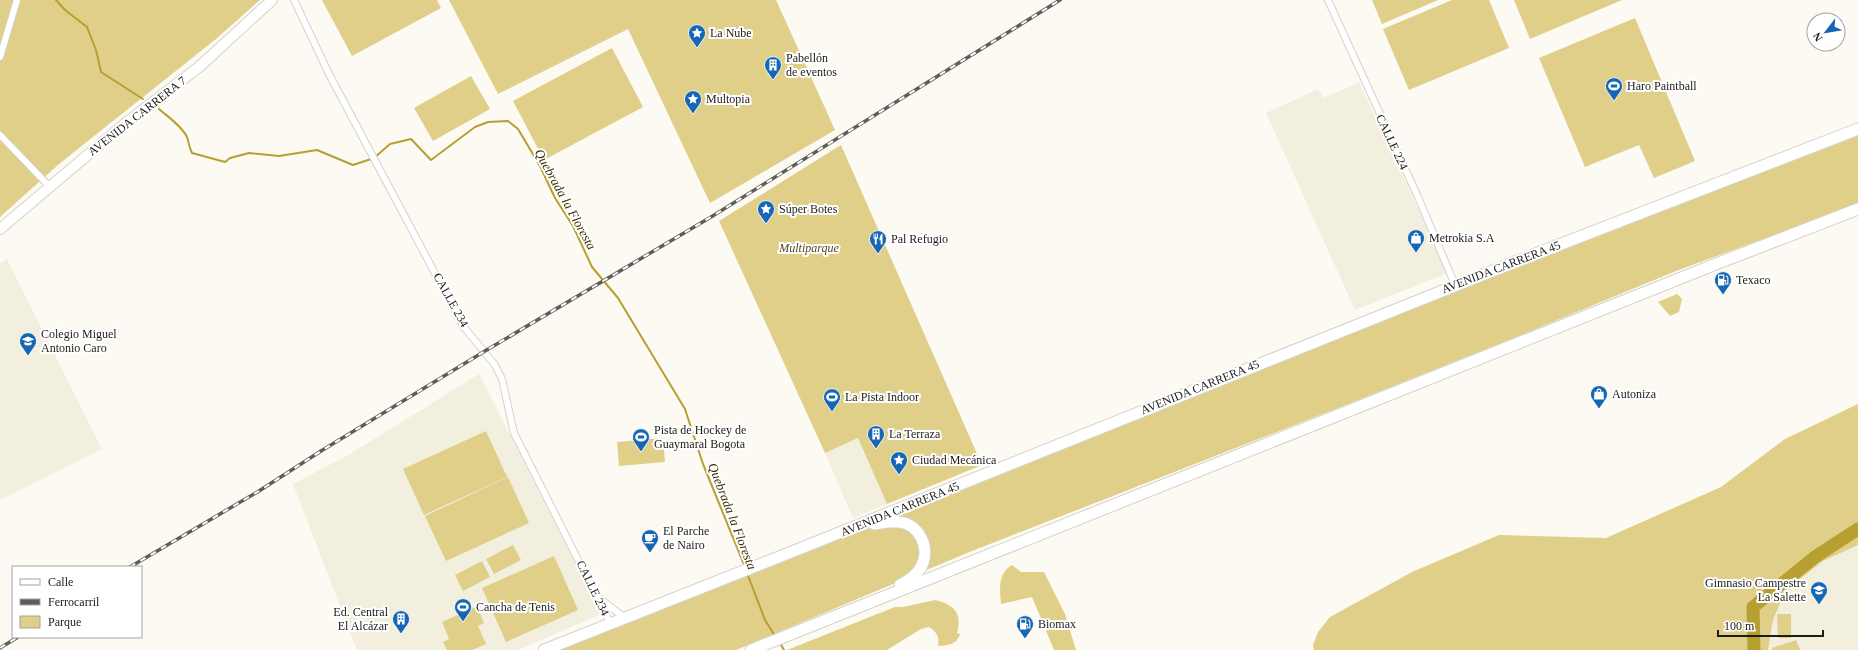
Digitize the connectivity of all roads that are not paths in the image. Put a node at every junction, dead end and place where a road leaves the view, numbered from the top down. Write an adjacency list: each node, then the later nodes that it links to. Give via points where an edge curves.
1 (17, 0): 5 (street)
2 (272, 0): 8 (main road, AVENIDA CARRERA 7, via 199,67 122,126)
3 (294, 0): 13 (street, CALLE 234, via 329,74 463,326 495,365 502,379 514,433)
4 (1328, 0): 11 (street, CALLE 224, via 1418,197)
5 (0, 58)
6 (1858, 129): 11 (highway, AVENIDA CARRERA 45)
7 (0, 135): 8 (street)
8 (50, 187): 10 (main road, AVENIDA CARRERA 7)
9 (1858, 210): 14 (highway, via 1716,264)
10 (0, 229)
11 (1455, 285): 12 (highway, AVENIDA CARRERA 45)
12 (829, 538): 14 (highway, via 874,524 899,522 906,523 917,531 924,545 925,556 922,566 912,577); 15 (highway, AVENIDA CARRERA 45)
13 (598, 597): 15 (street); 16 (street, CALLE 234)
14 (851, 610): 18 (highway)
15 (625, 618): 16 (highway, AVENIDA CARRERA 45)
16 (610, 623): 17 (highway, AVENIDA CARRERA 45)
17 (544, 650)
18 (751, 650)

